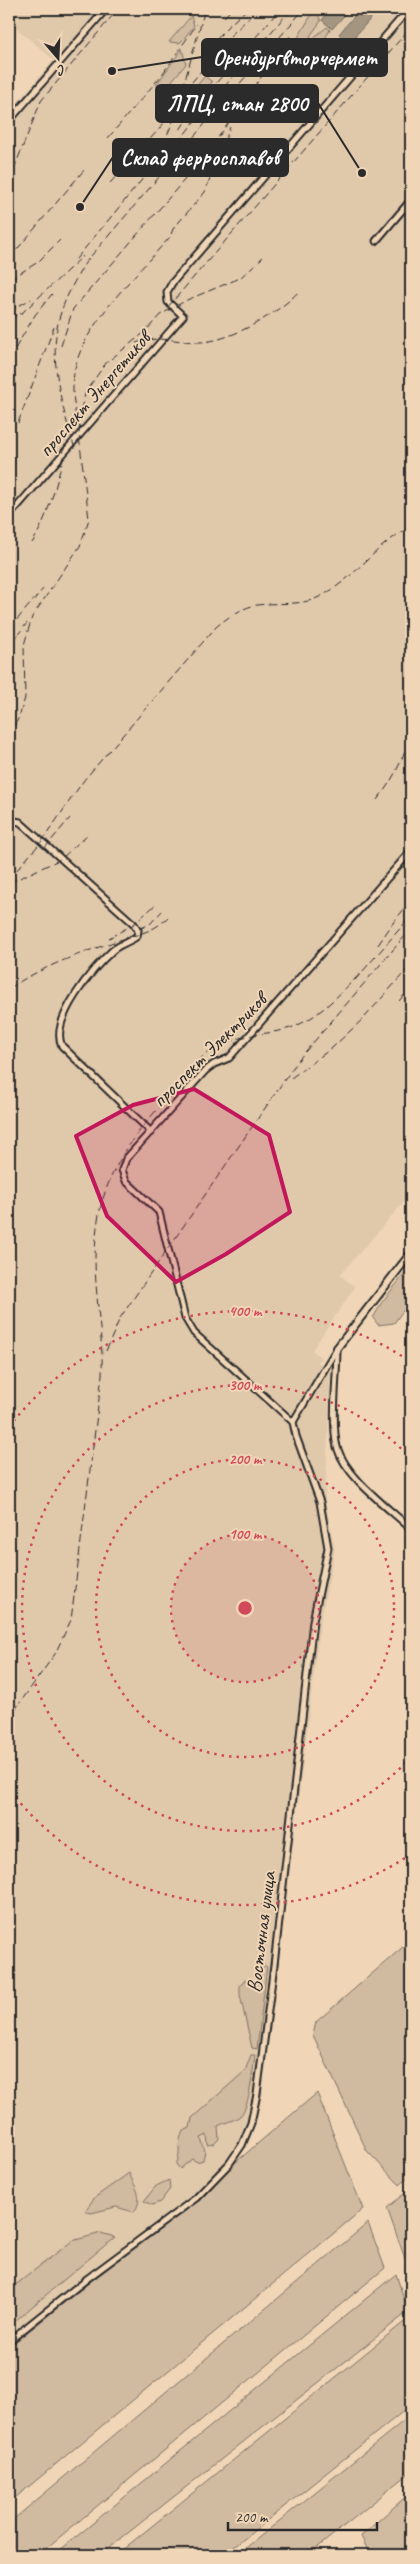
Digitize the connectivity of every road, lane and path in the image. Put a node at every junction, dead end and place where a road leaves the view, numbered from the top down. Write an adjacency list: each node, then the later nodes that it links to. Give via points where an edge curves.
1 (106, 9): 3 (street)
2 (409, 9): 6 (street, проспект Энергетиков, via 172,283 167,292 168,302 183,316)
3 (9, 121)
4 (411, 200): 5 (street)
5 (376, 241)
6 (9, 516)
7 (9, 824): 9 (street, via 20,822 138,930 137,936 114,950 78,992 65,1010 59,1039 62,1046)
8 (411, 851): 9 (street, проспект Электриков, via 229,1058 205,1071)
9 (151, 1132): 12 (street, проспект Электриков, via 126,1159 122,1170 126,1181 159,1212 185,1318 204,1344)
10 (411, 1253): 11 (street)
11 (337, 1348): 12 (street); 13 (street, via 334,1429 341,1456 352,1474)
12 (293, 1422): 14 (street, Восточная улица, via 320,1502 328,1548 313,1622 274,1965 251,2124 229,2164 196,2198)
13 (411, 1529)
14 (9, 2341)

